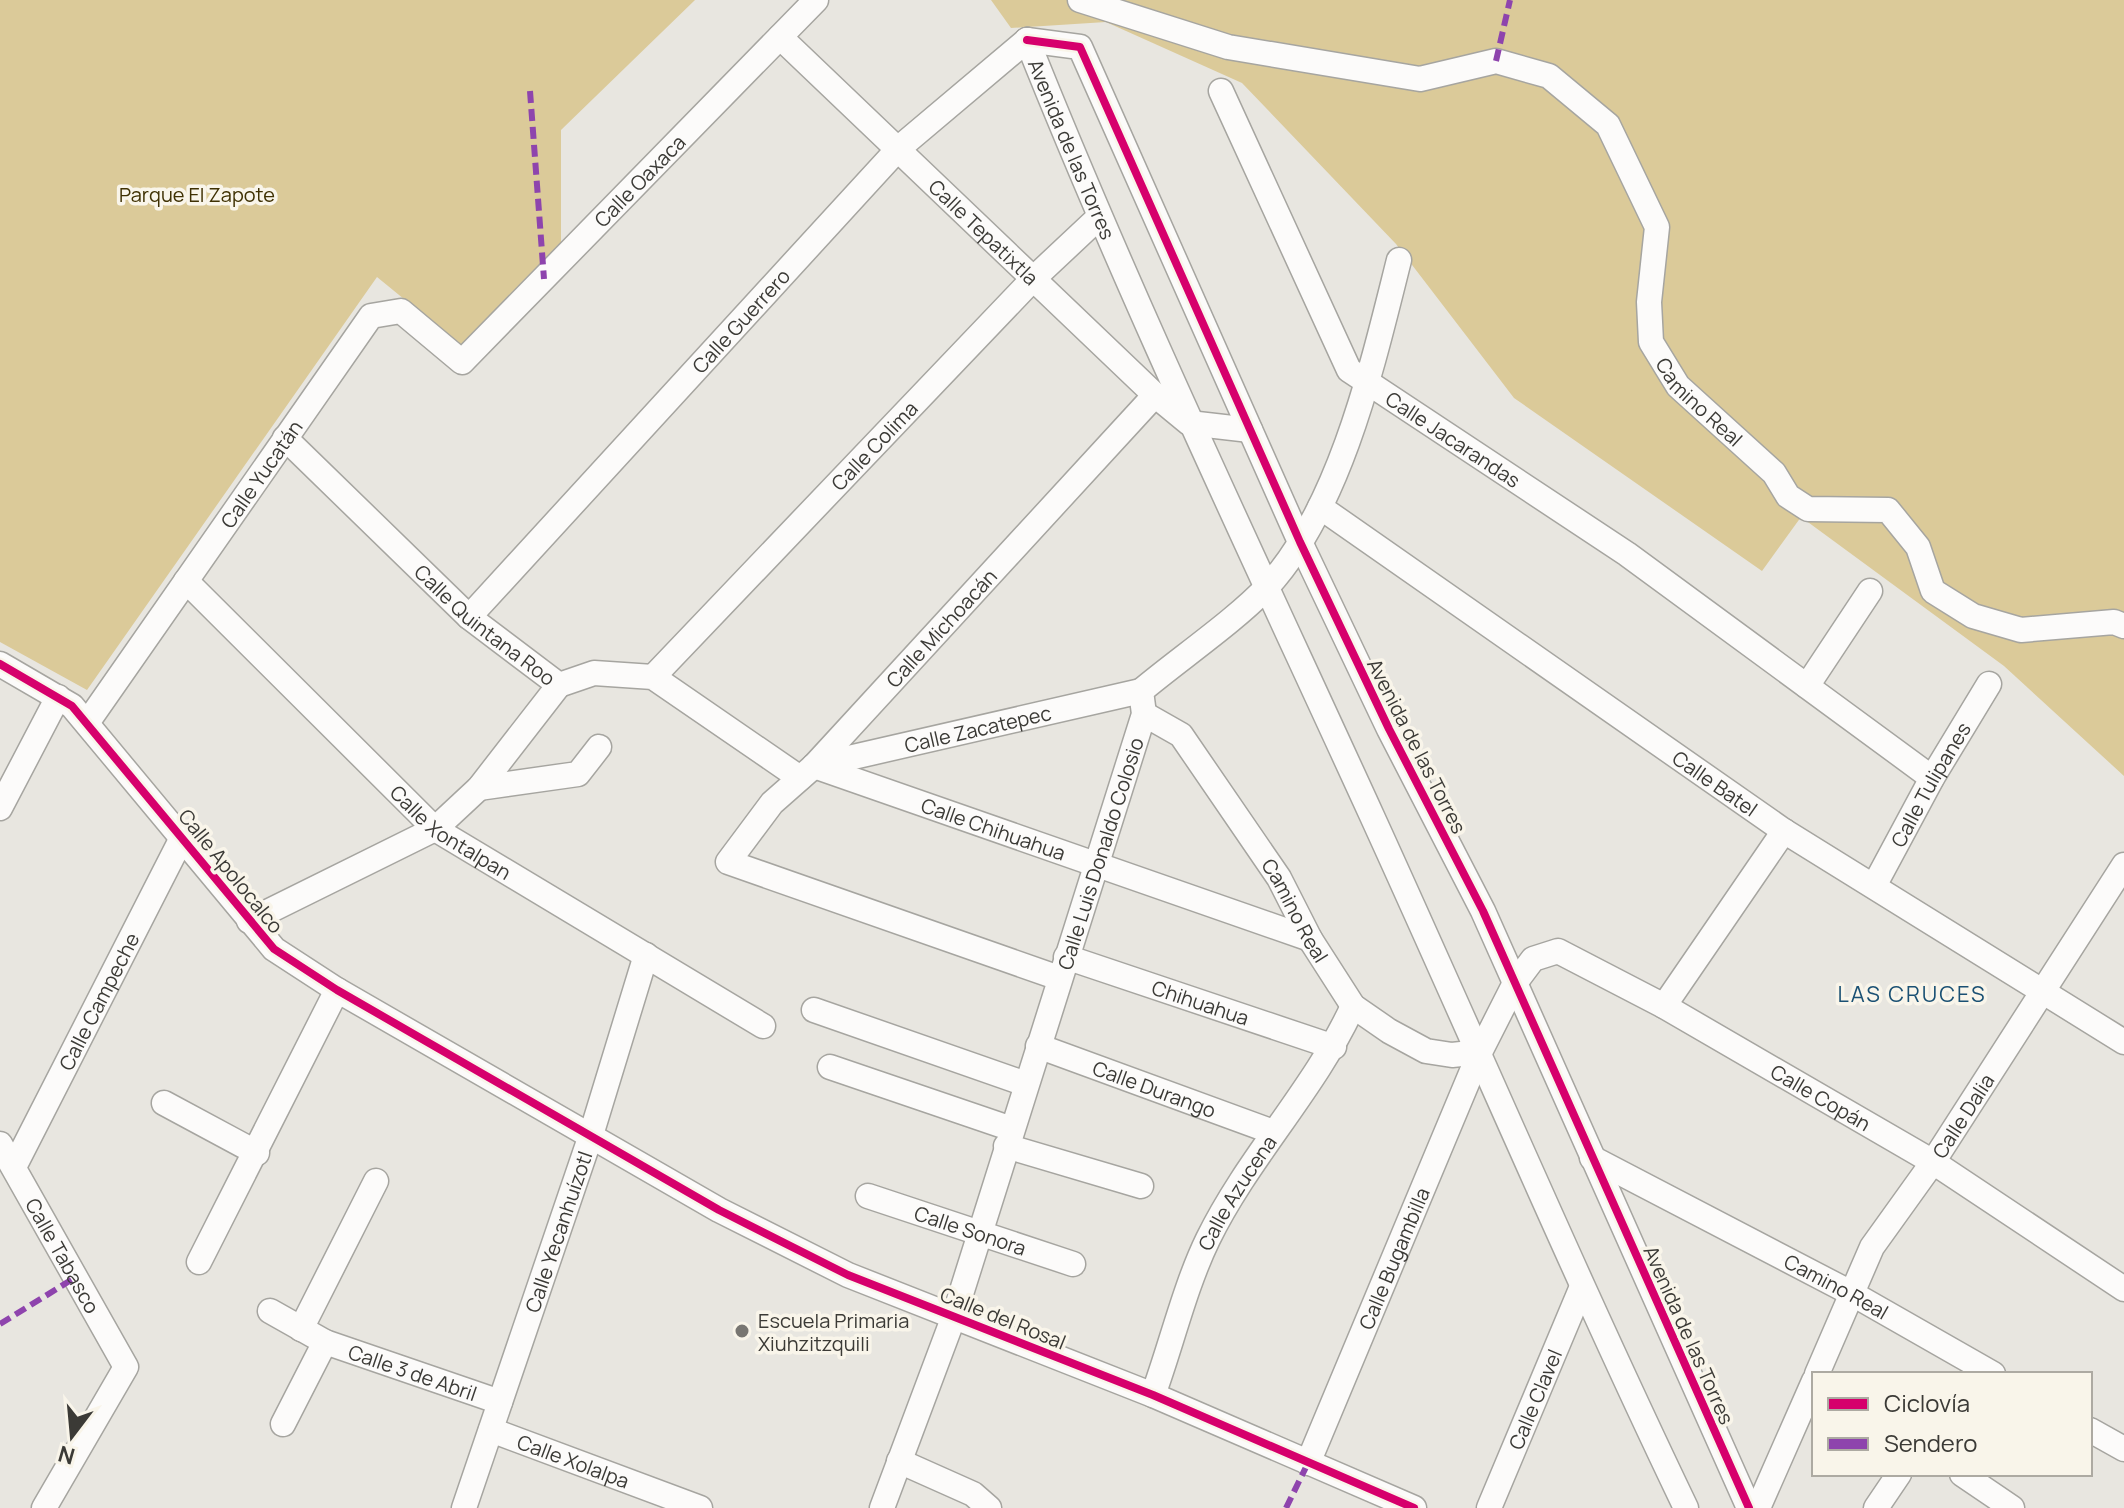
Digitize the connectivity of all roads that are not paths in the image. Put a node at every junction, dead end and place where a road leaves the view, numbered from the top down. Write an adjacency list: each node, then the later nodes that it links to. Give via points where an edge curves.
1 (816, 0): 3 (street, Calle Oaxaca)
2 (1080, 0): 22 (street, Camino Real, via 1228,47 1420,79 1496,61 1549,76 1608,125 1657,227 1649,302 1651,342 1678,386 1774,473 1788,496 1808,509 1888,510 1918,547 1933,591 1973,616 2021,630 2114,622)
3 (780, 37): 6 (street, Calle Tepatixtla); 10 (street, Calle Oaxaca)
4 (1027, 40): 6 (street, Calle Guerrero); 7 (street, Avenida de las Torres); 14 (street, Avenida de las Torres, via 1080,47)
5 (1221, 91): 11 (street, Calle Jacarandas, via 1349,370)
6 (899, 148): 9 (street, Calle Tepatixtla); 21 (street, Calle Guerrero)
7 (1098, 218): 9 (street, Calle Colima); 13 (street, Avenida de las Torres)
8 (1399, 260): 11 (street)
9 (1033, 279): 12 (street, Calle Tepatixtla); 24 (street, Calle Colima)
10 (462, 362): 15 (street, Calle Yucatán, via 401,311 371,316)
11 (1368, 383): 16 (street); 27 (street, Calle Jacarandas, via 1627,554)
12 (1155, 395): 13 (street, Calle Tepatixtla); 32 (street, Calle Michoacán)
13 (1189, 423): 14 (street); 19 (street, Avenida de las Torres)
14 (1250, 430): 17 (street, Avenida de las Torres)
15 (285, 438): 18 (street, Calle Yucatán); 21 (street, Calle Quintana Roo)
16 (1320, 507): 17 (street); 37 (street, Calle Batel)
17 (1300, 542): 19 (street); 46 (street, Avenida de las Torres)
18 (186, 581): 30 (street, Calle Yucatán); 36 (street, Calle Xontalpan)
19 (1267, 586): 29 (street); 56 (street, Avenida de las Torres)
20 (1870, 591): 27 (street)
21 (469, 617): 26 (street, Calle Quintana Roo)
22 (2124, 626)
23 (0, 664): 28 (street, Calle Apolocalco)
24 (653, 677): 26 (street, Calle Quintana Roo, via 594,673); 32 (street)
25 (1989, 684): 33 (street, Calle Tulipanes)
26 (559, 685): 34 (street)
27 (1807, 686): 33 (street, Calle Jacarandas)
28 (58, 697): 30 (street, Calle Apolocalco); 35 (street)
29 (1142, 702): 32 (street, Calle Zacatepec); 39 (street, Calle Luis Donaldo Colosio); 43 (street, Camino Real, via 1181,735 1279,878)
30 (87, 723): 38 (street, Calle Apolocalco)
31 (599, 747): 34 (street, via 578,774)
32 (807, 772): 39 (street, Calle Chihuahua); 45 (street, Calle Michoacán, via 772,803 728,862)
33 (1932, 778): 41 (street, Calle Tulipanes)
34 (479, 788): 36 (street)
35 (0, 808)
36 (435, 829): 42 (street); 44 (street, Calle Xontalpan)
37 (1784, 831): 41 (street, Calle Batel); 50 (street)
38 (183, 836): 42 (street, Calle Apolocalco); 67 (street, Calle Campeche)
39 (1098, 863): 43 (street, Calle Chihuahua); 45 (street, Calle Luis Donaldo Colosio)
40 (2124, 865): 48 (street, Calle Dalia)
41 (1874, 886): 48 (street, Calle Batel)
42 (249, 921): 47 (street, Calle Apolocalco, via 274,949)
43 (1310, 939): 49 (street, Camino Real)
44 (646, 955): 52 (street, Calle Xontalpan); 61 (street, Calle Yecanhuízotl)
45 (1062, 968): 54 (street, Calle Luis Donaldo Colosio); 55 (street, Chihuahua)
46 (1515, 983): 50 (street, Calle Copán, via 1533,959 1558,951); 56 (street, Calle Bugambilla); 65 (street, Avenida de las Torres)
47 (337, 990): 61 (street, Calle Apolocalco); 64 (street)
48 (2044, 991): 53 (street, Calle Batel); 66 (street, Calle Dalia)
49 (1353, 1006): 55 (street, Calle Azucena); 56 (street, Camino Real, via 1426,1051)
50 (1664, 1006): 66 (street, Calle Copán)
51 (814, 1010): 58 (street)
52 (763, 1026)
53 (2124, 1042)
54 (1038, 1046): 58 (street, Calle Luis Donaldo Colosio); 60 (street, Calle Durango)
55 (1334, 1047): 60 (street, Calle Azucena)
56 (1480, 1052): 74 (street, Avenida de las Torres); 91 (street, Calle Bugambilla)
57 (830, 1067): 62 (street)
58 (1026, 1084): 62 (street, Calle Luis Donaldo Colosio)
59 (164, 1103): 64 (street)
60 (1273, 1132): 84 (street, Calle Azucena, via 1207,1240)
61 (591, 1135): 78 (street, Calle del Rosal, via 719,1210 833,1268); 85 (street, Calle Yecanhuízotl)
62 (1009, 1137): 69 (street); 71 (street, Calle Luis Donaldo Colosio)
63 (0, 1144): 67 (street, Calle Tabasco)
64 (257, 1153): 72 (street)
65 (1592, 1158): 76 (street, Camino Real); 102 (street, Avenida de las Torres)
66 (1933, 1162): 75 (street, Calle Copán); 76 (street, Calle Dalia, via 1872,1247)
67 (14, 1167): 94 (street, Calle Tabasco, via 126,1367)
68 (376, 1181): 79 (street)
69 (1141, 1186)
70 (868, 1196): 71 (street, Calle Sonora)
71 (978, 1235): 73 (street, Calle Sonora); 78 (street, Calle Luis Donaldo Colosio)
72 (199, 1262)
73 (1073, 1264)
74 (1581, 1289): 100 (street, Calle Clavel); 101 (street, Avenida de las Torres)
75 (2124, 1289)
76 (1851, 1293): 81 (street, Calle Dalia); 82 (street, Camino Real)
77 (270, 1311): 79 (street, Calle 3 de Abril)
78 (954, 1316): 84 (street, Calle del Rosal); 90 (street, Calle Luis Donaldo Colosio)
79 (301, 1329): 80 (street, Calle 3 de Abril)
80 (325, 1342): 85 (street, Calle 3 de Abril); 86 (street, Calle 3 de Abril)
81 (1818, 1372)
82 (1989, 1372)
83 (1812, 1386): 103 (street)
84 (1153, 1395): 91 (street, Calle del Rosal)
85 (500, 1402): 87 (street, Calle Yecanhuízotl)
86 (283, 1424)
87 (491, 1430): 95 (street, Calle Yecanhuízotl); 96 (street, Calle Xolalpa)
88 (2092, 1431): 89 (street)
89 (2124, 1449)
90 (899, 1461): 97 (street, Calle Luis Donaldo Colosio); 98 (street, via 973,1494)
91 (1308, 1463): 99 (street, Calle del Rosal)
92 (1898, 1476): 104 (street)
93 (1965, 1476): 105 (street)
94 (44, 1508)
95 (464, 1508)
96 (700, 1508)
97 (882, 1508)
98 (989, 1508)
99 (1414, 1508)
100 (1489, 1508)
101 (1686, 1508)
102 (1749, 1508)
103 (1758, 1508)
104 (1876, 1508)
105 (2012, 1508)

